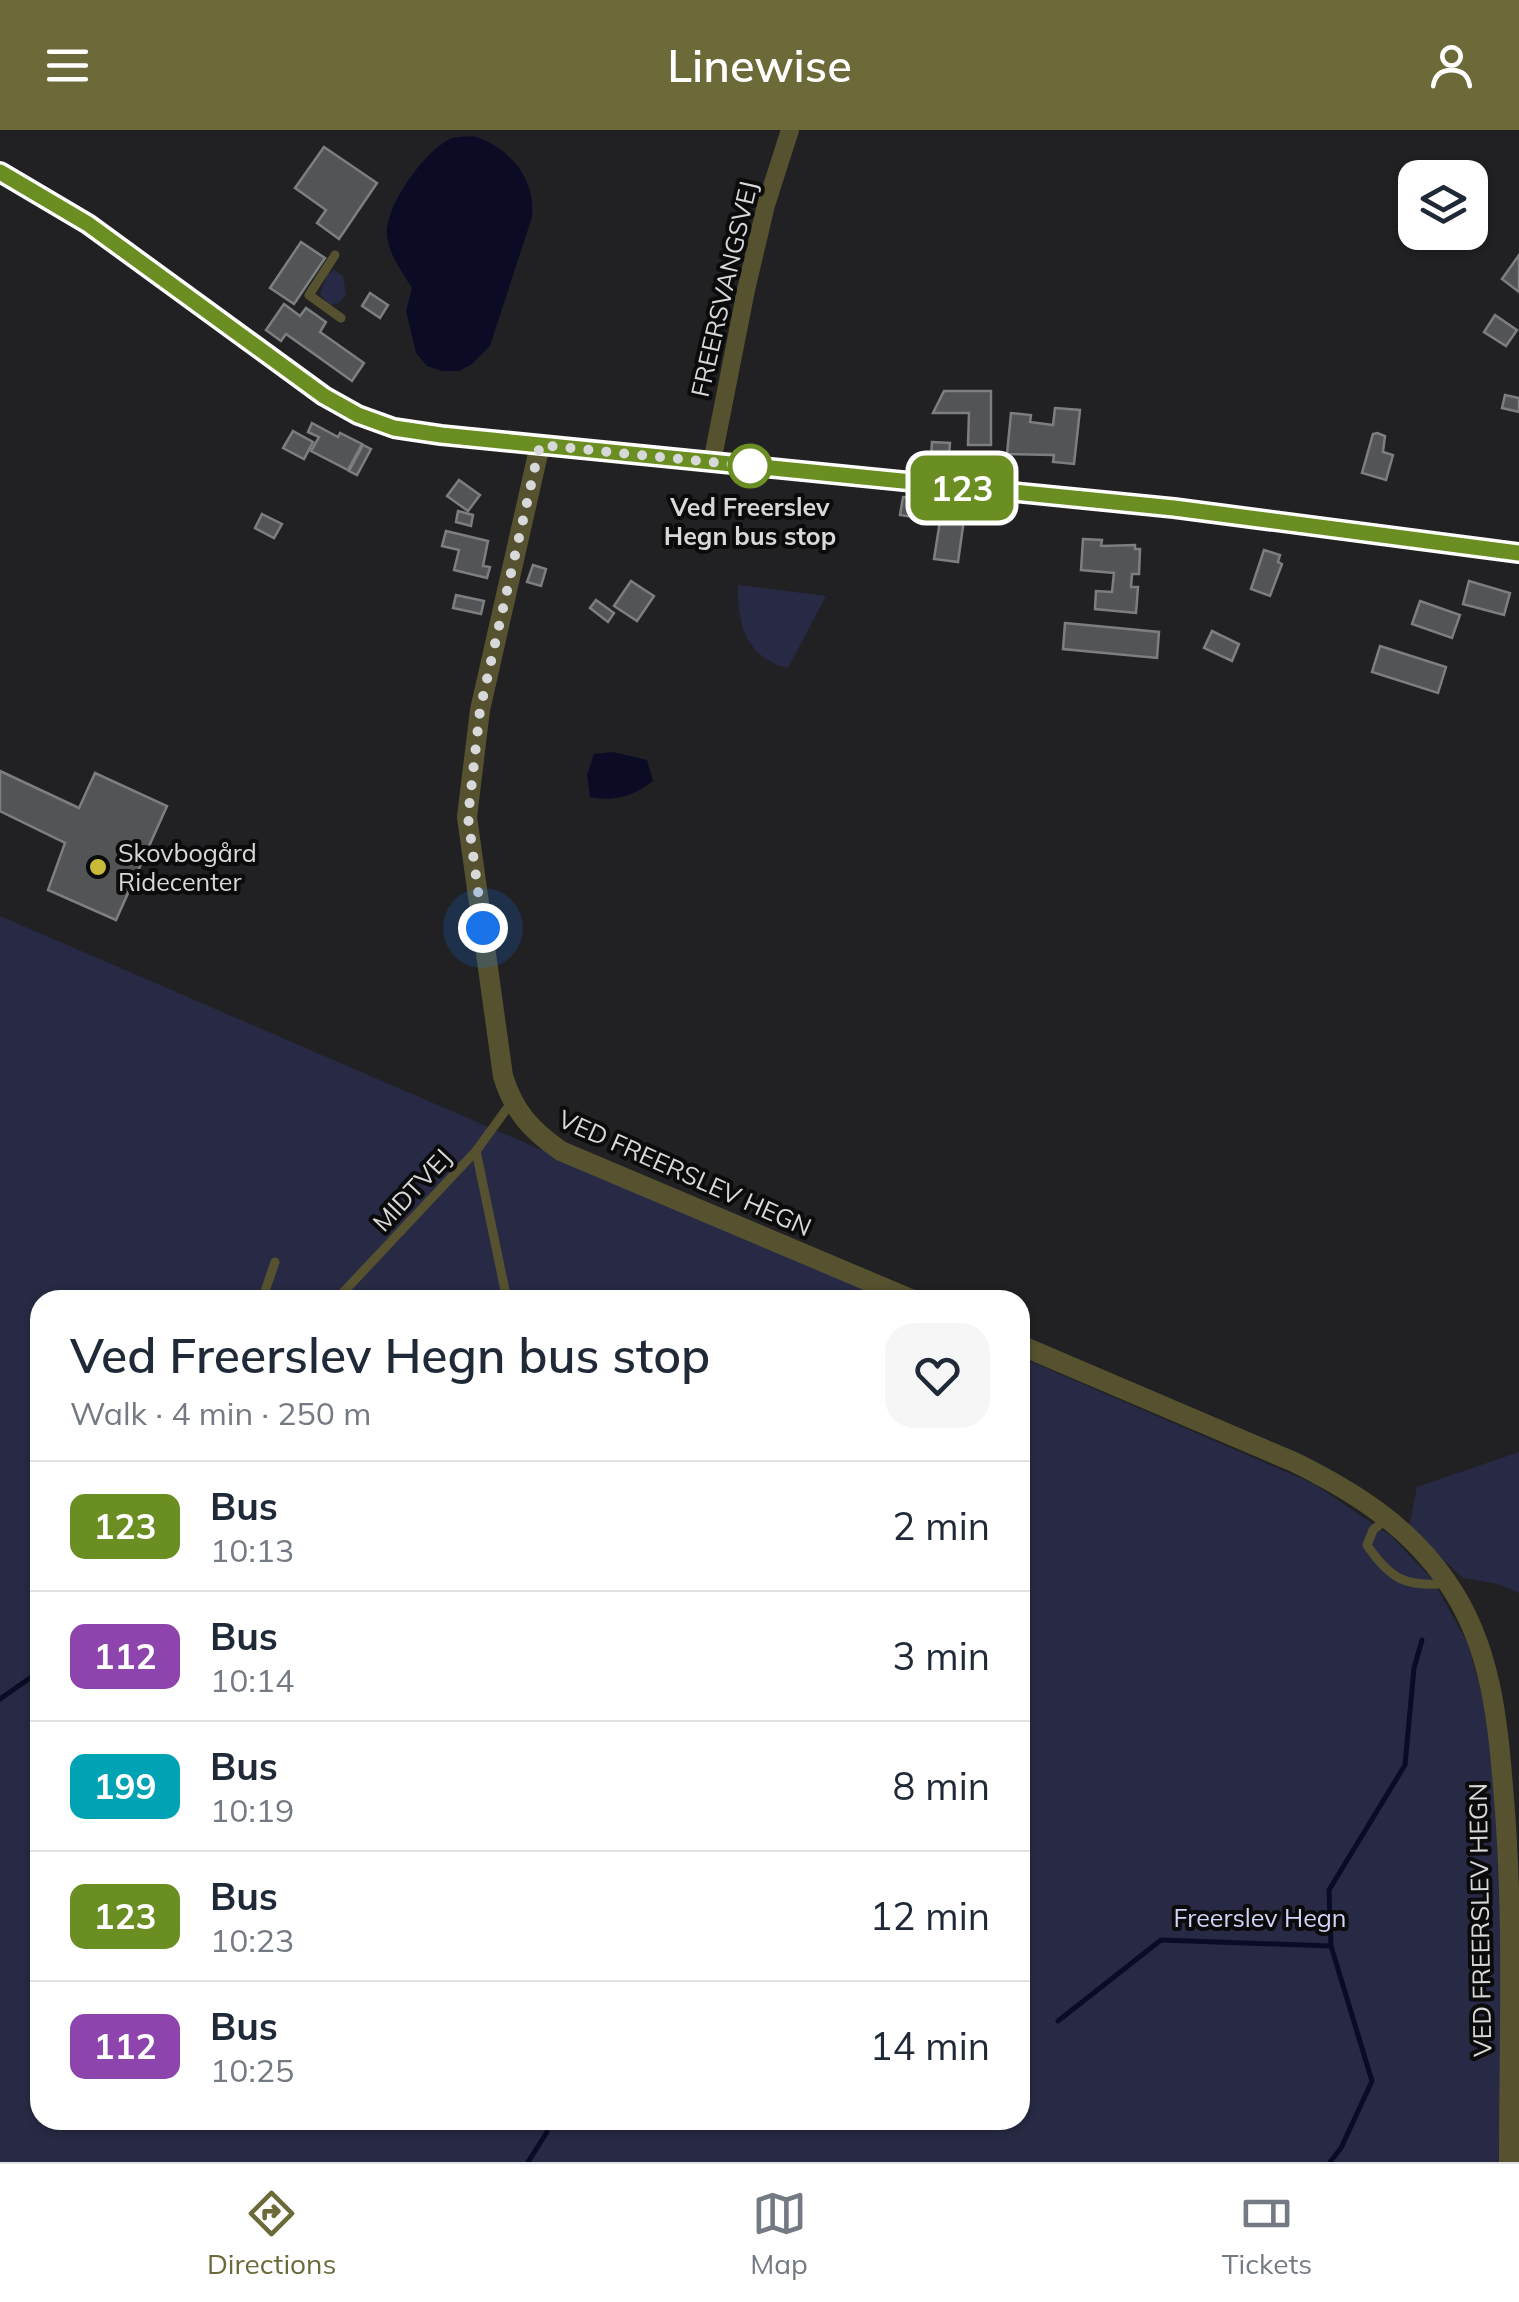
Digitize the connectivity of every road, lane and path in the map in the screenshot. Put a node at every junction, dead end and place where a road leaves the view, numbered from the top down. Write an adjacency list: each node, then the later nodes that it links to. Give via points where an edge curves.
1 (790, 130): 6 (street, FREERSVANGSVEJ, via 750,273)
2 (0, 172): 5 (street, via 76,216 297,380 358,415 394,428)
3 (335, 255): 4 (lane, via 309,295)
4 (340, 318)
5 (540, 445): 6 (street); 8 (street, via 480,710 468,817)
6 (712, 462): 7 (street, via 1174,508)
7 (1519, 553)
8 (511, 1103): 9 (lane, MIDTVEJ); 14 (street, VED FREERSLEV HEGN, via 562,1151)
9 (476, 1151): 12 (lane, MIDTVEJ); 13 (lane)
10 (276, 1262): 11 (lane)
11 (266, 1290)
12 (345, 1290)
13 (505, 1290)
14 (890, 1290)
15 (1030, 1349): 16 (street, VED FREERSLEV HEGN, via 1294,1462)
16 (1387, 1518): 17 (street, VED FREERSLEV HEGN); 17 (lane, via 1367,1544 1383,1568 1411,1584)
17 (1448, 1583): 18 (street, VED FREERSLEV HEGN, via 1490,1680)
18 (1514, 1856): 19 (street, VED FREERSLEV HEGN)
19 (1508, 2162)

